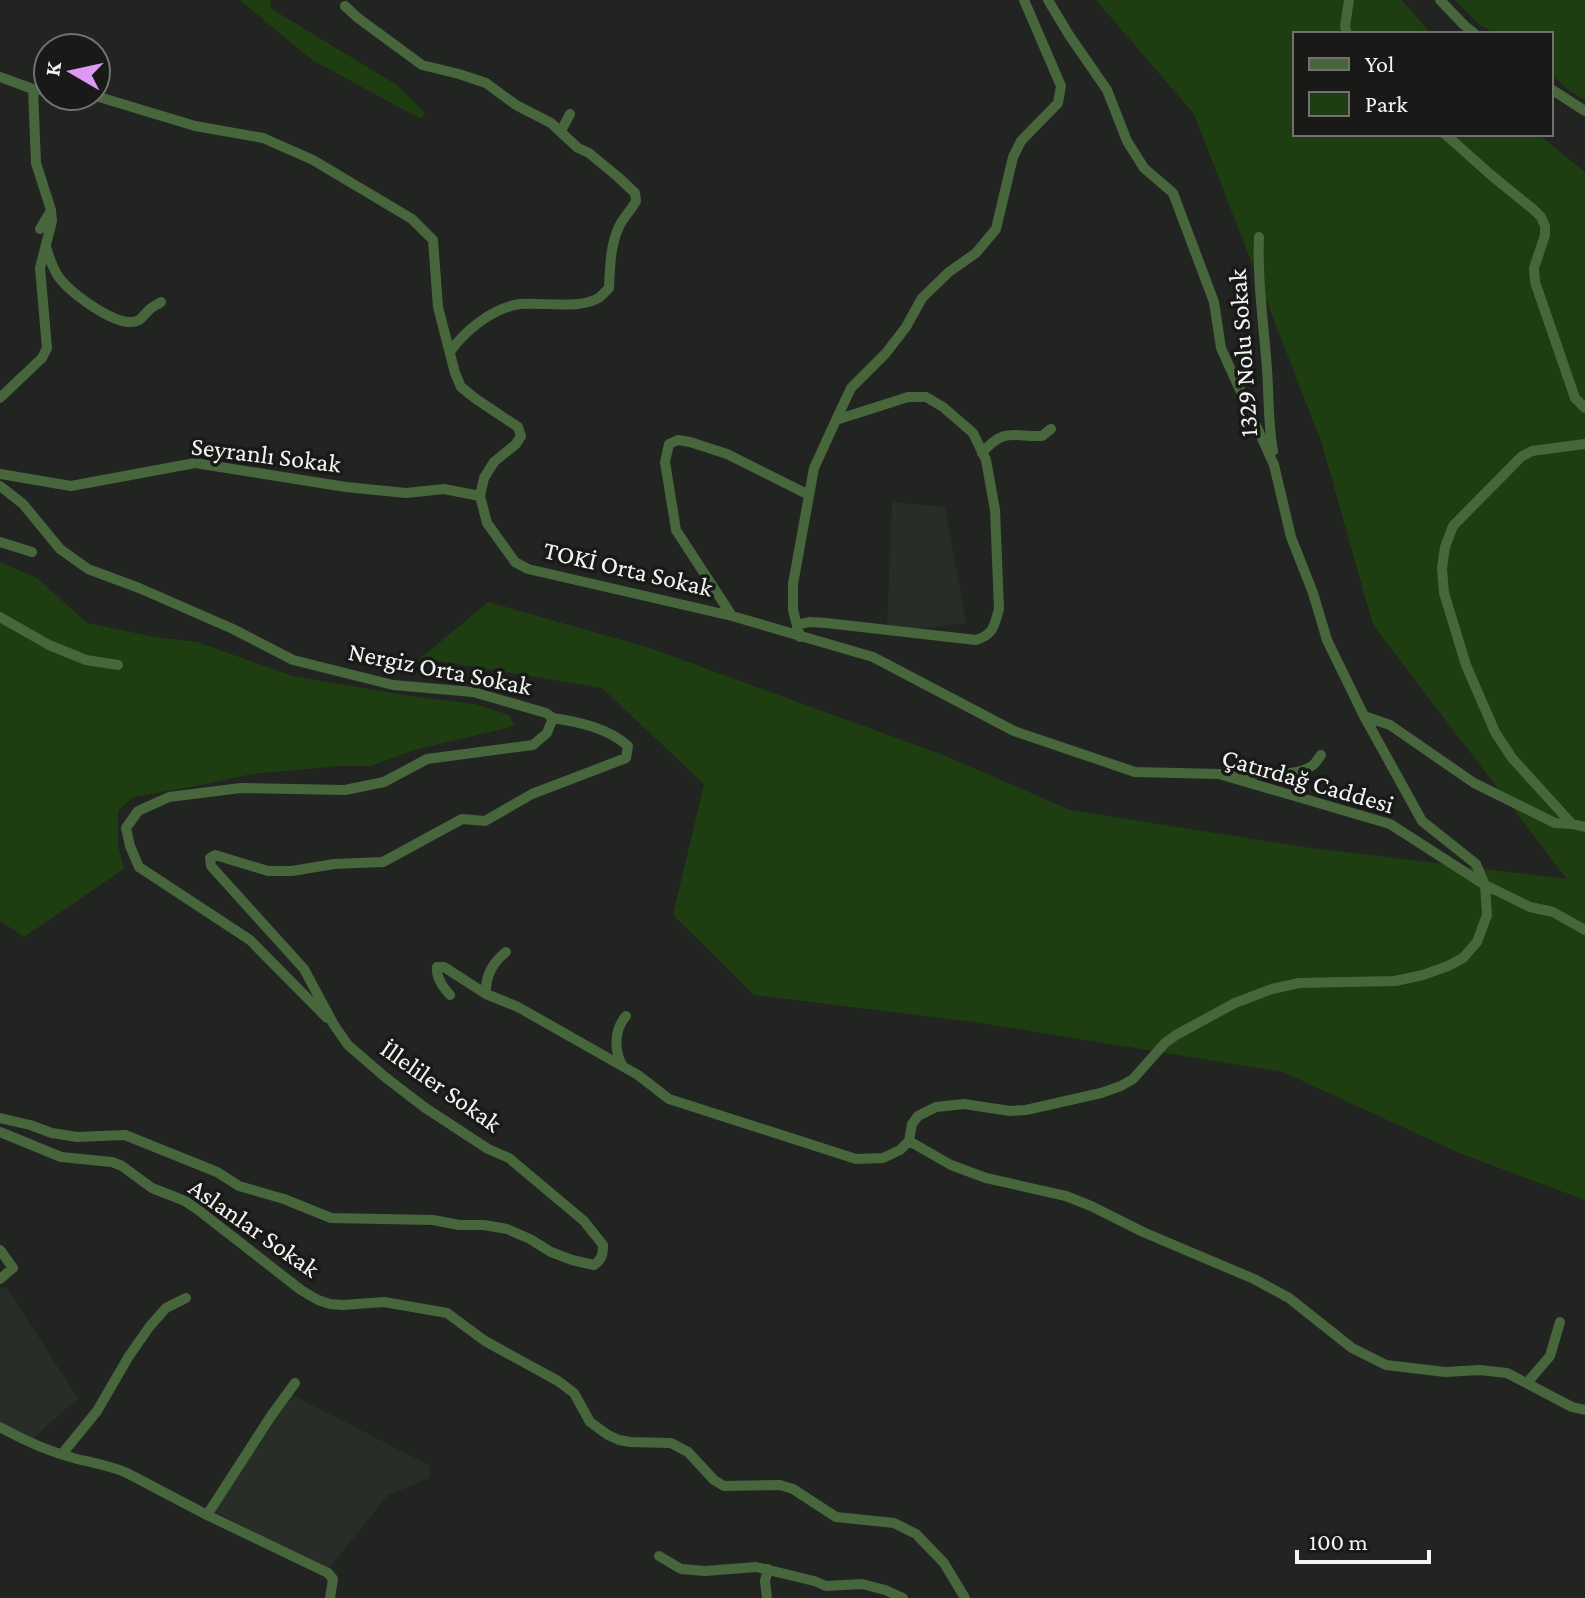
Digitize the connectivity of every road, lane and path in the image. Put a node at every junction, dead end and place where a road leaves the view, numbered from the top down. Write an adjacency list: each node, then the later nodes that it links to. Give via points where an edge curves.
1 (1024, 0): 25 (street, via 1061,86 1058,103 1021,141 1013,157 996,229 922,298 886,353 851,388)
2 (1048, 0): 29 (street, via 1107,90 1144,168 1173,193 1214,302 1221,348)
3 (1349, 0): 6 (street)
4 (1440, 0): 7 (street)
5 (345, 6): 15 (street, via 422,65 486,83)
6 (1346, 32)
7 (1473, 32)
8 (0, 77): 9 (street)
9 (32, 89)
10 (1553, 90): 12 (street)
11 (112, 101): 22 (street, via 195,126 263,138 313,160 412,219 433,240 438,307)
12 (1585, 111)
13 (34, 112): 17 (street, via 36,163)
14 (570, 114): 15 (street)
15 (561, 131): 22 (street, via 635,193 611,251 609,288 590,301 518,305 496,312)
16 (1447, 136): 24 (street, via 1541,217 1545,235 1535,282 1575,398)
17 (51, 210): 18 (street); 20 (street)
18 (40, 229)
19 (1259, 237): 29 (street, 1329 Nolu Sokak)
20 (46, 247): 21 (street, via 59,279 108,314 131,322 143,319); 23 (street, via 40,268 47,348)
21 (161, 302)
22 (450, 352): 33 (street, via 461,387 518,427 521,436 494,462)
23 (0, 398)
24 (1585, 408)
25 (836, 420): 28 (street, via 908,397 926,397 973,433); 32 (street, via 814,468)
26 (1051, 429): 28 (street, via 1042,436 1002,436)
27 (1585, 444): 45 (street, via 1521,457 1453,526 1442,568 1444,593 1466,665 1495,732)
28 (982, 453): 38 (street, via 998,539 999,609 987,636 976,640 826,623)
29 (1274, 465): 41 (street, via 1291,537 1327,640)
30 (0, 474): 33 (street, Seyranlı Sokak, via 71,486 195,463 346,487 406,493 444,489)
31 (0, 486): 42 (street, Nergiz Orta Sokak, via 23,504 60,549 88,569 209,618 293,660 393,685 473,692)
32 (809, 495): 36 (street, via 727,454 690,442 669,444 665,462 676,530); 38 (street, via 793,584)
33 (480, 496): 36 (street, TOKİ Orta Sokak, via 487,523 515,562 528,569)
34 (0, 542): 35 (street)
35 (32, 552)
36 (732, 616): 39 (street, TOKİ Orta Sokak)
37 (0, 617): 40 (street, via 49,645 86,660)
38 (797, 625): 39 (street)
39 (800, 637): 44 (street, Çatırdağ Caddesi, via 873,657 1014,731 1135,772)
40 (118, 665)
41 (1364, 716): 45 (street, via 1390,725 1474,783 1555,823); 47 (street, via 1422,821 1476,864)
42 (553, 718): 53 (street, İlleliler Sokak, via 619,738 628,746 626,758 532,794 485,821 462,819 383,862 268,871 215,855 210,858 211,866 304,969); 53 (street, Nergiz Orta Sokak, via 547,733 533,745 427,759 384,782 345,790 241,788 169,797 138,811 126,828 139,867 250,940)
43 (1321, 755): 44 (street, via 1304,770)
44 (1219, 774): 47 (street, Çatırdağ Caddesi, via 1390,824)
45 (1572, 824): 46 (street)
46 (1585, 827)
47 (1485, 885): 48 (street, Çatırdağ Caddesi); 57 (street, via 1487,915 1477,942 1448,966 1395,981 1299,983 1272,989 1176,1035 1121,1086 1026,1110 936,1107 918,1116)
48 (1585, 930)
49 (506, 952): 50 (street, via 493,965)
50 (486, 994): 51 (street, via 437,967); 54 (street)
51 (450, 995)
52 (626, 1016): 54 (street, via 616,1044)
53 (334, 1025): 55 (street, İlleliler Sokak, via 348,1045 394,1085 466,1136 509,1158 565,1204 603,1245 599,1262 572,1260 507,1229 484,1225 331,1218 239,1186 125,1135 77,1137)
54 (623, 1067): 57 (street, via 669,1099 856,1159 883,1158)
55 (0, 1118)
56 (0, 1132): 73 (street, Aslanlar Sokak, via 61,1157 122,1166 152,1188 197,1209 318,1300 343,1305 396,1303 447,1313 574,1393 590,1422 619,1440 671,1443 724,1486 780,1485 836,1517 894,1523 916,1534 944,1563)
57 (909, 1141): 63 (street, via 986,1178 1091,1206 1254,1279 1289,1298 1352,1348 1386,1365 1507,1373)
58 (0, 1250): 59 (street, via 13,1268)
59 (0, 1279)
60 (186, 1298): 66 (street, via 157,1317 97,1411)
61 (1560, 1322): 63 (street, via 1550,1356)
62 (295, 1383): 67 (street)
63 (1527, 1383): 64 (street)
64 (1585, 1410)
65 (0, 1427): 66 (street)
66 (62, 1454): 67 (street, via 114,1467)
67 (207, 1515): 70 (street, via 328,1573 334,1586)
68 (659, 1556): 69 (street, via 694,1571)
69 (768, 1569): 71 (street); 72 (street, via 826,1586 862,1584)
70 (330, 1598)
71 (767, 1598)
72 (903, 1598)
73 (965, 1598)

